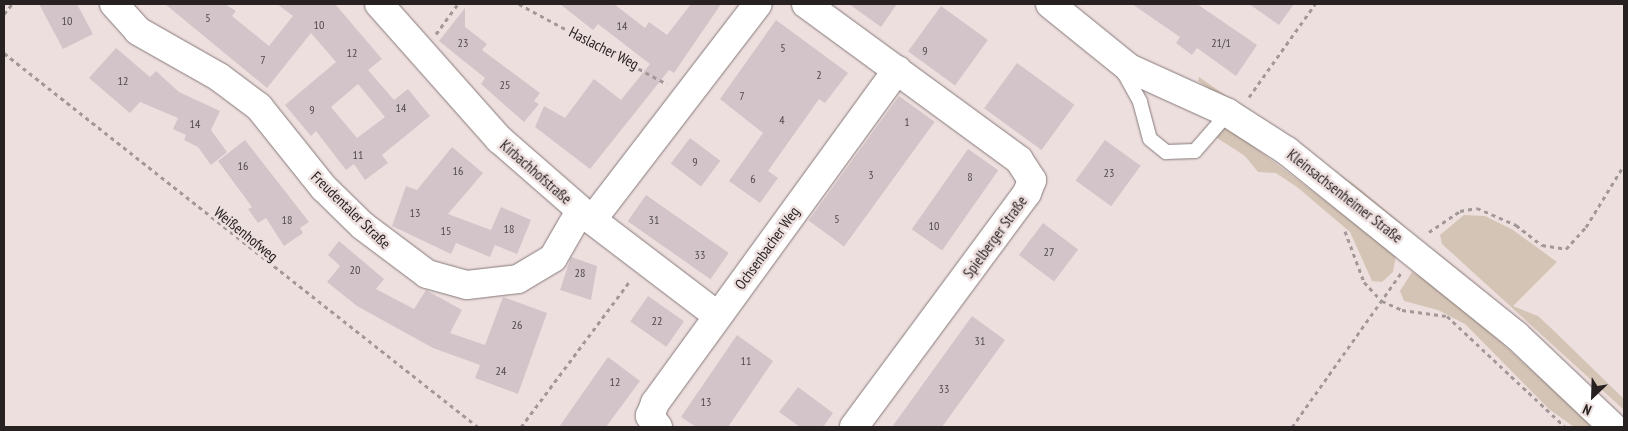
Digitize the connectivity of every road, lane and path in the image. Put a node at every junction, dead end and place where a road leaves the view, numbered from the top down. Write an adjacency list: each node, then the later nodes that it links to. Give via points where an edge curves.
1 (12, 4): 10 (path)
2 (114, 4): 18 (street, Freudentaler Straße, via 138,31 219,77 259,107 324,188 363,226 427,274 467,285 518,280 553,258)
3 (379, 4): 12 (street, Kirbachhofstraße)
4 (458, 4): 12 (path)
5 (518, 4): 15 (path, Haslacher Weg, via 653,74)
6 (758, 4): 15 (street)
7 (806, 4): 14 (street, Spielberger Straße)
8 (1050, 4): 13 (street, Kleinsachsenheimer Straße)
9 (1315, 4): 16 (path)
10 (4, 14)
11 (4, 53): 24 (path, Weißenhofweg)
12 (422, 53): 18 (street, Kirbachhofstraße, via 499,139)
13 (1115, 58): 16 (street, Kleinsachsenheimer Straße, via 1175,91); 16 (lane, via 1140,102 1150,139 1166,152 1195,151)
14 (897, 70): 23 (street, Ochsenbacher Weg); 27 (street, Spielberger Straße, via 1019,160 1032,180 1027,193)
15 (686, 98): 18 (street)
16 (1237, 107): 20 (street, Kleinsachsenheimer Straße)
17 (1624, 165): 20 (path, via 1586,227 1566,249 1542,245 1516,225 1477,208 1438,224)
18 (586, 216): 23 (street, Kirbachhofstraße)
19 (1346, 232): 22 (path, via 1364,282)
20 (1414, 251): 22 (path); 30 (street, Kleinsachsenheimer Straße, via 1516,335)
21 (633, 276): 25 (path)
22 (1382, 301): 28 (path); 29 (path, via 1402,310 1446,316)
23 (718, 316): 26 (street, Ochsenbacher Weg, via 655,403 650,416)
24 (478, 427)
25 (521, 427)
26 (658, 427)
27 (854, 427)
28 (1292, 427)
29 (1565, 427)
30 (1613, 427)

